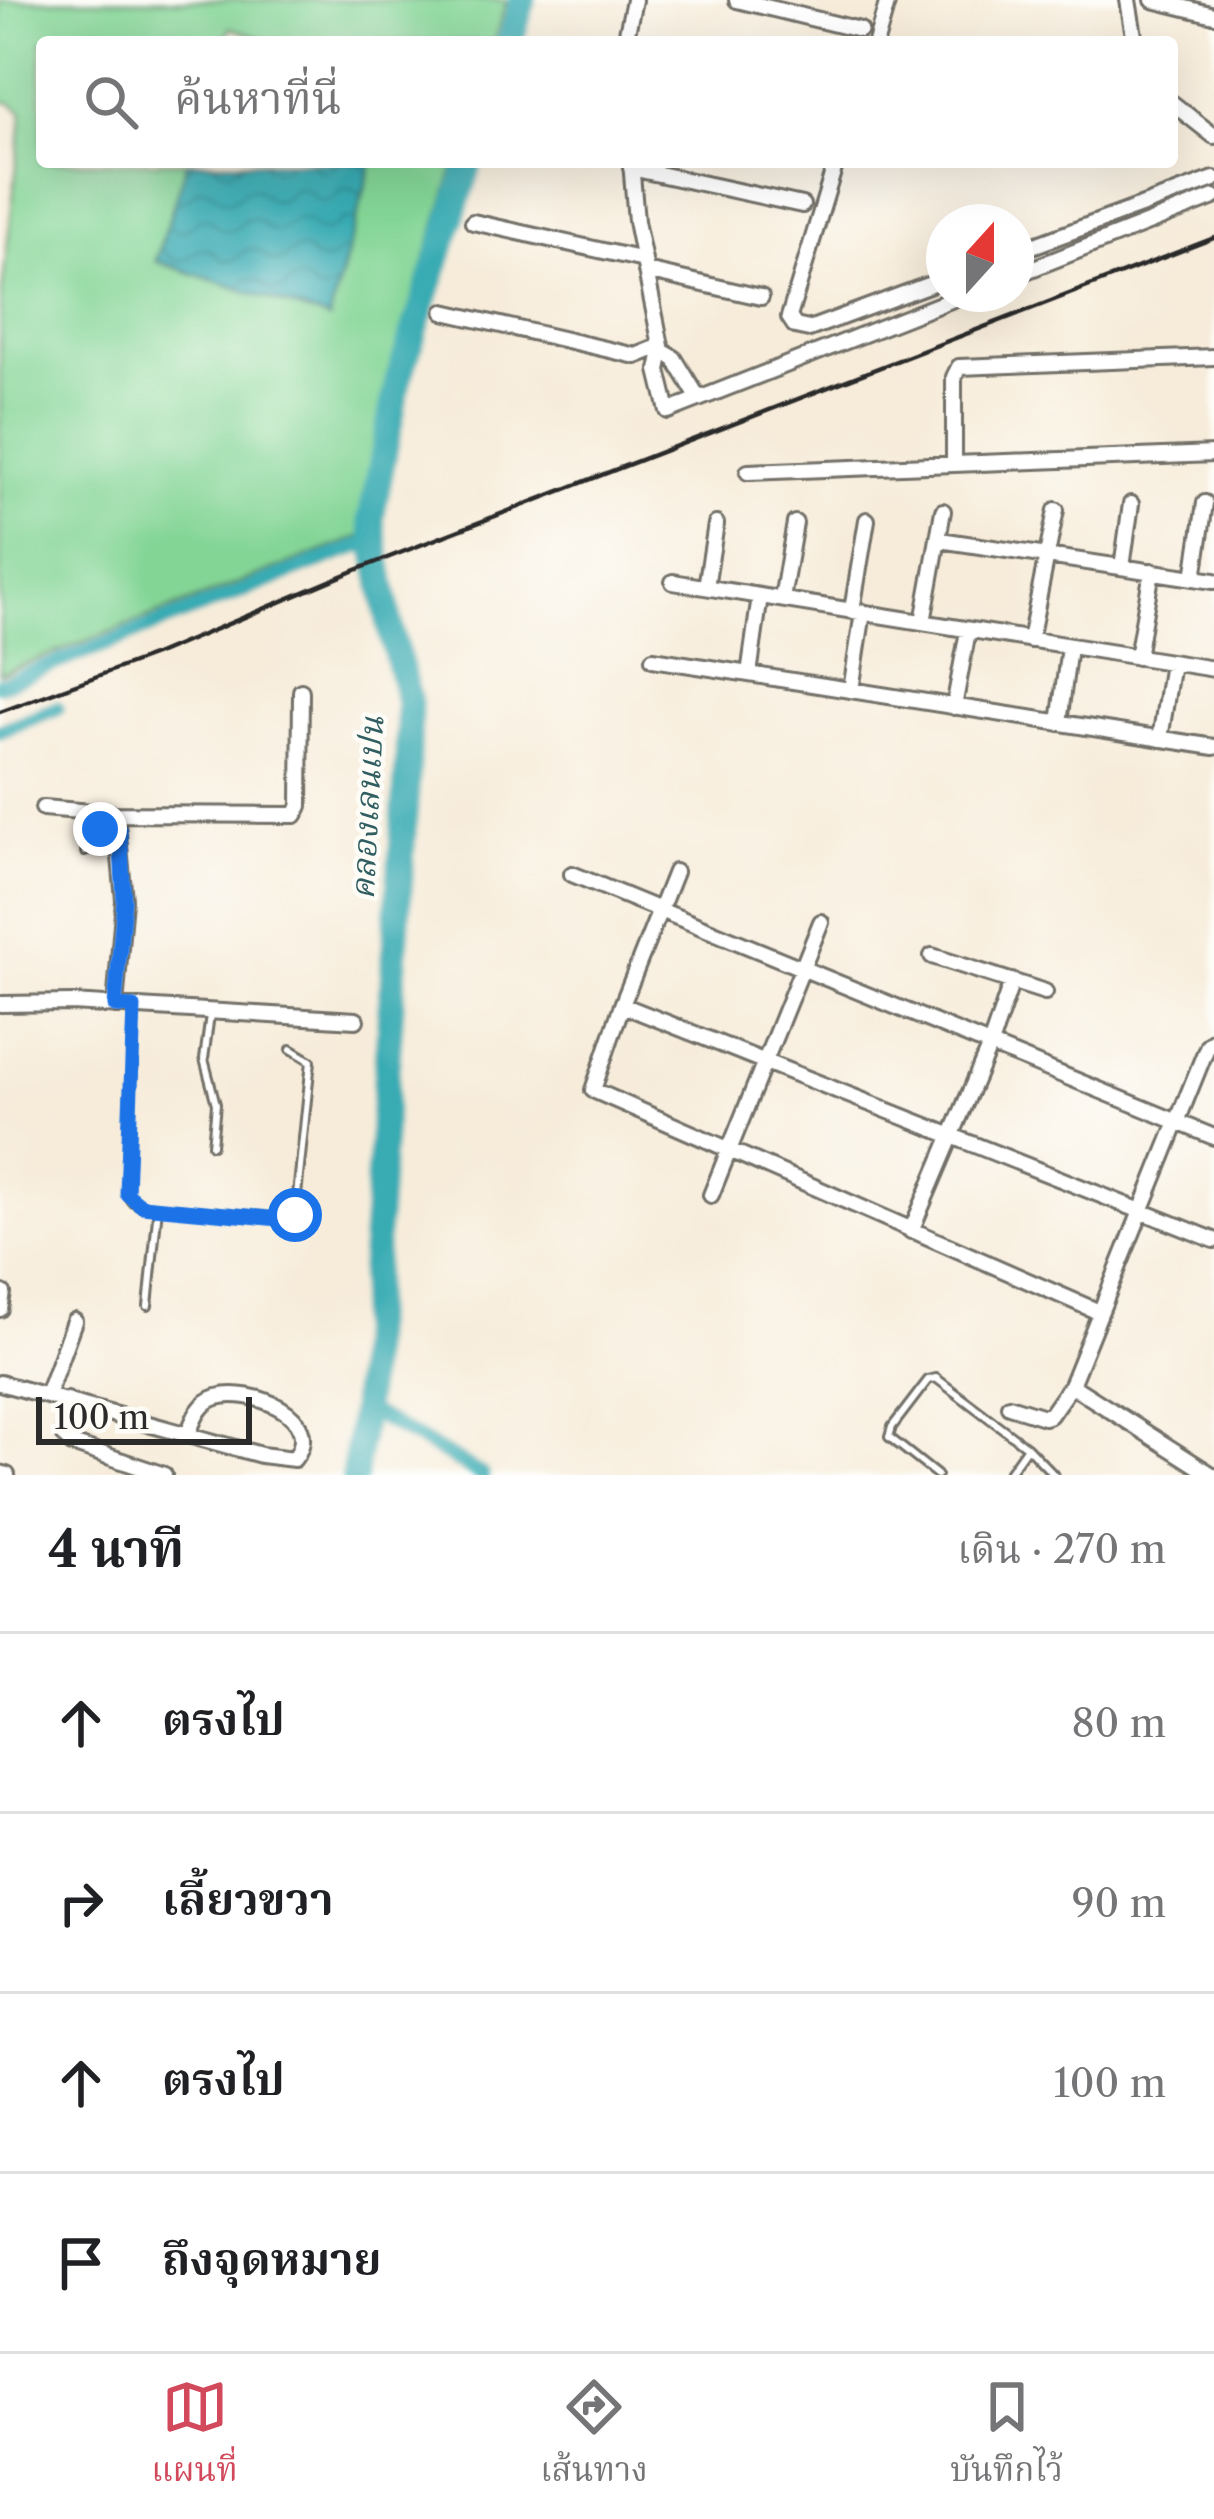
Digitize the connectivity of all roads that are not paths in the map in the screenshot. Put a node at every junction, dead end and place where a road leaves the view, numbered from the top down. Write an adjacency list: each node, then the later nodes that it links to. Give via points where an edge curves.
1 (634, 0): 8 (street)
2 (737, 0): 7 (street)
3 (888, 0): 9 (street)
4 (1128, 0): 10 (street)
5 (1154, 0): 6 (street)
6 (1214, 15)
7 (860, 30)
8 (626, 36)
9 (878, 36)
10 (1134, 36)
11 (1178, 109): 12 (street)
12 (1214, 136)
13 (631, 168): 21 (street)
14 (647, 168): 18 (street)
15 (834, 168): 23 (street, via 788,316 795,326 808,329)
16 (1214, 179): 20 (street)
17 (1214, 197): 22 (street)
18 (802, 205)
19 (473, 222): 21 (street)
20 (1034, 245)
21 (645, 265): 24 (street); 27 (street)
22 (1034, 267)
23 (926, 286)
24 (761, 297)
25 (926, 310): 29 (street)
26 (444, 312): 27 (street, via 636,356)
27 (661, 348): 29 (street); 29 (street, via 668,411)
28 (1214, 357): 31 (street, via 958,368)
29 (699, 398)
30 (1214, 454): 31 (street)
31 (954, 462): 32 (street)
32 (748, 472)
33 (1205, 503): 44 (street)
34 (1131, 504): 42 (street)
35 (1056, 510): 41 (street)
36 (943, 511): 40 (street)
37 (868, 520): 50 (street)
38 (795, 523): 49 (street)
39 (716, 524): 47 (street)
40 (940, 540): 41 (street); 51 (street)
41 (1049, 556): 42 (street); 53 (street)
42 (1122, 567): 43 (street)
43 (1152, 571): 44 (street); 55 (street)
44 (1194, 578): 46 (street)
45 (673, 581): 47 (street)
46 (1214, 581)
47 (706, 587): 48 (street)
48 (760, 596): 49 (street); 59 (street)
49 (782, 599): 50 (street)
50 (858, 611): 51 (street); 60 (street)
51 (922, 622): 52 (street)
52 (968, 631): 53 (street); 62 (street)
53 (1030, 640): 54 (street)
54 (1070, 647): 55 (street); 63 (street)
55 (1137, 657): 57 (street)
56 (653, 659): 59 (street)
57 (1172, 663): 58 (street); 64 (street)
58 (1214, 669)
59 (749, 674): 60 (street)
60 (851, 690): 62 (street)
61 (302, 691): 67 (street, via 295,815)
62 (954, 706): 63 (street)
63 (1060, 723): 64 (street)
64 (1160, 739): 65 (street)
65 (1214, 747)
66 (43, 808): 67 (street)
67 (116, 814): 68 (street)
68 (120, 831): 69 (lane, via 91,834); 80 (street)
69 (85, 852)
70 (675, 872): 72 (street)
71 (572, 874): 72 (street)
72 (661, 910): 75 (street); 79 (street)
73 (820, 922): 75 (street)
74 (932, 956): 76 (street)
75 (804, 970): 85 (street); 87 (street)
76 (1012, 981): 77 (street); 85 (street)
77 (1045, 992)
78 (0, 1004): 80 (street)
79 (622, 1005): 87 (street); 92 (street, via 593,1090)
80 (115, 1006): 81 (street)
81 (134, 1007): 82 (street); 94 (lane, via 127,1194)
82 (211, 1012): 83 (street); 91 (lane, via 204,1060 216,1104)
83 (356, 1020)
84 (1214, 1040): 88 (street)
85 (990, 1046): 88 (street); 89 (street)
86 (292, 1049): 94 (lane, via 311,1061 295,1215)
87 (767, 1062): 89 (street); 92 (street)
88 (1175, 1122): 90 (street); 95 (street)
89 (952, 1136): 95 (street); 96 (street)
90 (1214, 1136)
91 (212, 1144)
92 (729, 1152): 93 (street); 96 (street)
93 (711, 1195)
94 (158, 1207): 98 (lane)
95 (1138, 1210): 97 (street); 99 (street)
96 (911, 1231): 99 (street)
97 (1214, 1240)
98 (148, 1306)
99 (1099, 1312): 102 (street)
100 (74, 1321): 103 (street)
101 (0, 1383): 103 (street)
102 (1071, 1385): 105 (street, via 1050,1415); 112 (street)
103 (47, 1395): 104 (street)
104 (68, 1400): 106 (street); 108 (street, via 64,1436 72,1444)
105 (1009, 1406)
106 (188, 1434): 106 (street, via 198,1410 215,1397 237,1395 294,1415 304,1447 295,1459)
107 (1027, 1448): 109 (lane, via 944,1382 928,1380 889,1437); 110 (lane); 111 (lane)
108 (164, 1475)
109 (937, 1475)
110 (1007, 1475)
111 (1054, 1475)
112 (1212, 1475)

